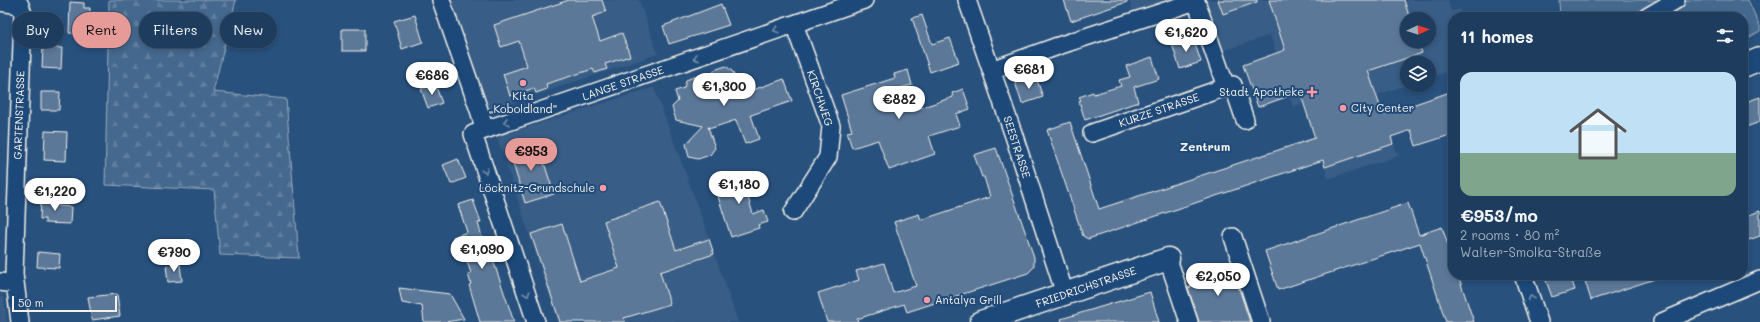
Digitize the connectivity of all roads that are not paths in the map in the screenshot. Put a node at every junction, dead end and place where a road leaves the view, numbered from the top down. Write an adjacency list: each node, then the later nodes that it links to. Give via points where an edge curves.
1 (441, 0): 14 (street, via 480,114)
2 (864, 0): 8 (street, LANGE STRASSE)
3 (967, 0): 11 (street, SEESTRASSE)
4 (1676, 0): 7 (street)
5 (1196, 1): 11 (street); 12 (street)
6 (0, 2): 21 (street, GARTENSTRASSE, via 20,5 23,14 16,198)
7 (1656, 12)
8 (794, 24): 14 (street, LANGE STRASSE, one-way to 14); 16 (street, KIRCHWEG, via 831,126 828,157)
9 (1760, 59): 10 (main road)
10 (1748, 64)
11 (991, 70): 22 (street, SEESTRASSE)
12 (1226, 87): 13 (street, via 1233,85); 15 (street, KURZE STRASSE)
13 (1245, 120)
14 (479, 132): 24 (street, one-way to 24)
15 (1092, 133)
16 (792, 212)
17 (1233, 237): 27 (street)
18 (1168, 259): 22 (main road, FRIEDRICHSTRASSE); 26 (street)
19 (1526, 280): 28 (street, one-way to 19)
20 (1760, 280): 29 (street)
21 (7, 283): 23 (street, GARTENSTRASSE)
22 (1065, 294): 25 (main road, FRIEDRICHSTRASSE)
23 (20, 322)
24 (536, 322)
25 (981, 322)
26 (1189, 322)
27 (1261, 322)
28 (1539, 322)
29 (1662, 322)

